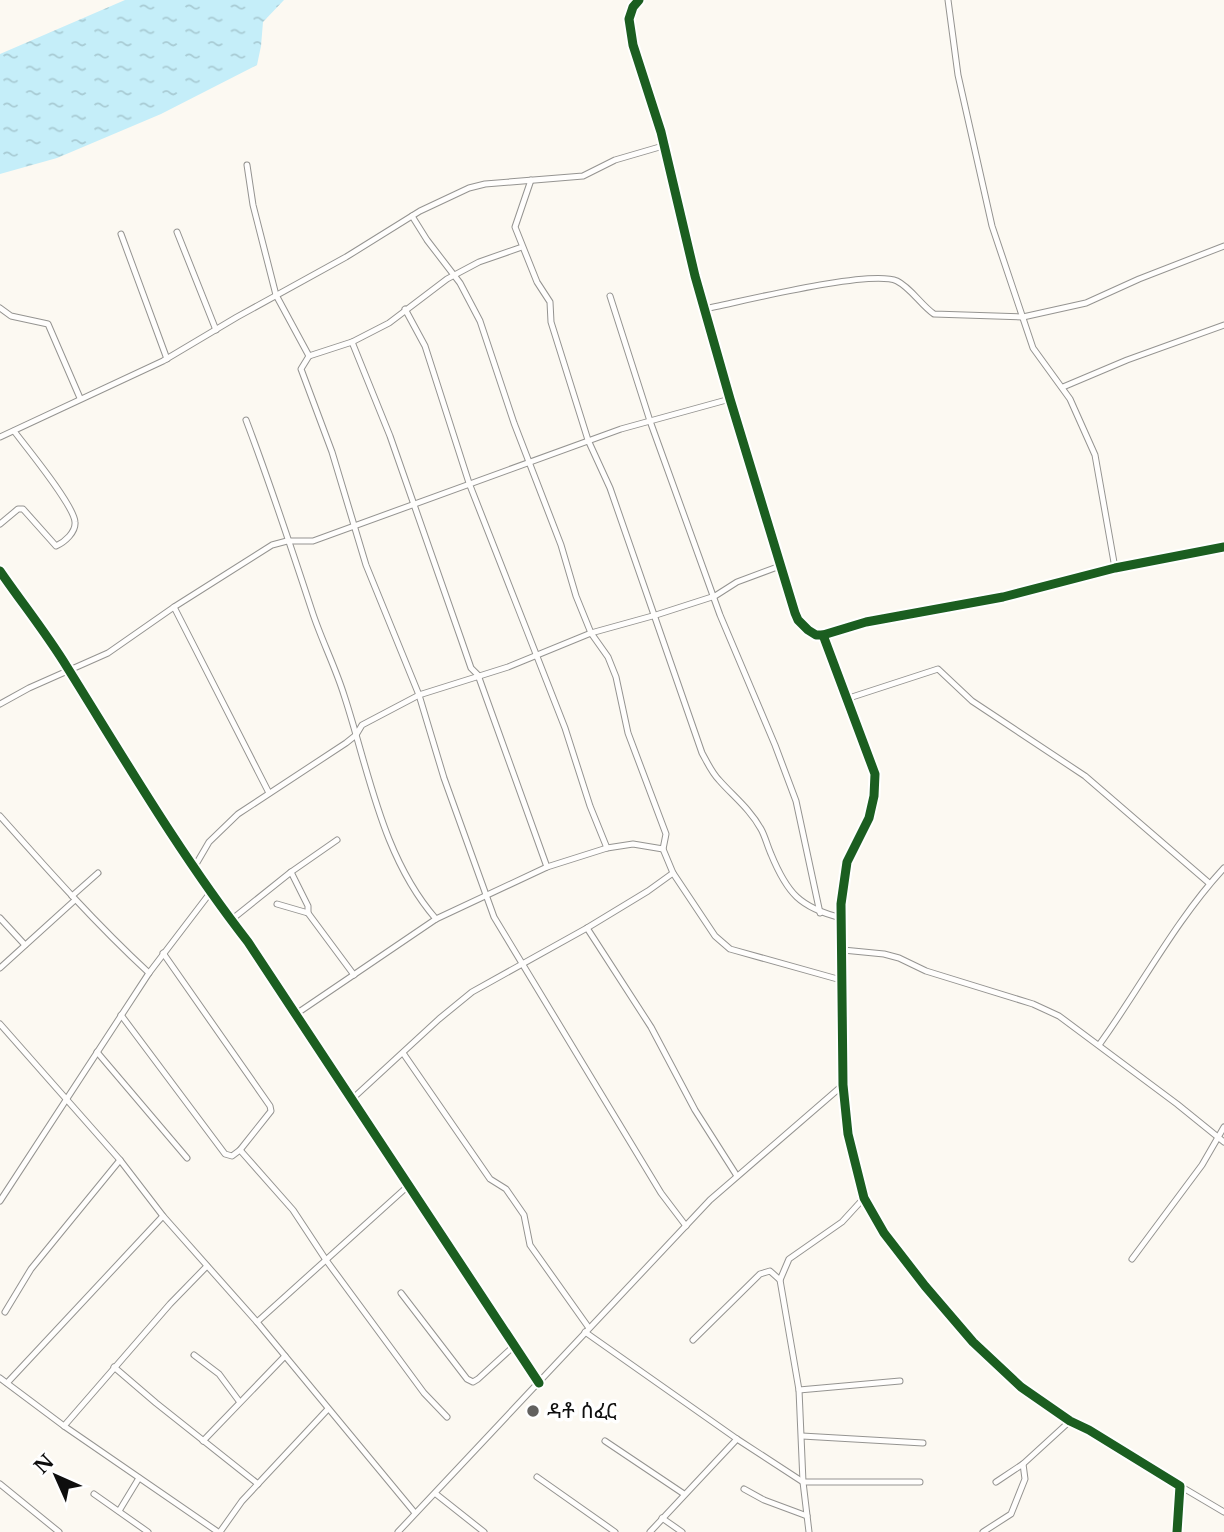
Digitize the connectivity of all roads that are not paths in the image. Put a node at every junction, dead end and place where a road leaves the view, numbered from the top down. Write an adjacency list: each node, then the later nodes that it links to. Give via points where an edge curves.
1 (639, 0): 3 (street, via 629,19 631,32)
2 (947, 0): 17 (street, via 986,205)
3 (663, 146): 5 (street, via 615,160 583,176); 16 (street)
4 (247, 165): 12 (street)
5 (531, 180): 6 (street, via 468,188); 10 (street, via 515,224)
6 (412, 216): 11 (street); 12 (street)
7 (177, 232): 19 (street)
8 (121, 234): 22 (street)
9 (1224, 246): 17 (street, via 1086,303)
10 (522, 247): 11 (street); 30 (street, via 550,302 551,323)
11 (455, 275): 15 (street); 31 (street, via 480,321)
12 (276, 295): 19 (street); 21 (street)
13 (610, 296): 27 (street)
14 (0, 308): 24 (street, via 11,316 48,324)
15 (405, 309): 20 (street); 32 (street, via 425,346)
16 (704, 309): 17 (street, via 884,277 904,286 934,314); 25 (street)
17 (1023, 317): 23 (street, via 1037,356)
18 (1224, 325): 23 (street)
19 (216, 330): 22 (street)
20 (352, 342): 21 (street); 33 (street)
21 (309, 356): 35 (street, via 301,369)
22 (167, 359): 24 (street)
23 (1063, 387): 39 (street, via 1095,456)
24 (80, 398): 28 (street)
25 (730, 399): 27 (street); 38 (street)
26 (246, 420): 36 (street)
27 (650, 421): 30 (street); 41 (street)
28 (14, 430): 29 (street); 34 (street, via 59,493 75,525 56,546 23,509)
29 (0, 437)
30 (588, 440): 31 (street); 43 (street)
31 (530, 462): 32 (street); 44 (street)
32 (469, 482): 33 (street); 46 (street)
33 (413, 505): 35 (street); 48 (street, via 471,668)
34 (0, 524)
35 (353, 526): 36 (street, via 313,541); 49 (street)
36 (287, 541): 42 (street, via 260,551); 52 (street)
37 (1224, 547): 39 (street)
38 (780, 566): 41 (street); 45 (street, via 799,620 816,635)
39 (1115, 568): 45 (street)
40 (0, 570): 47 (street)
41 (715, 596): 43 (street); 70 (street, via 796,802)
42 (174, 607): 47 (street, via 108,653); 53 (street)
43 (656, 615): 44 (street); 70 (street, via 716,778 744,804 793,895)
44 (591, 633): 46 (street); 57 (street, via 615,677 628,733 666,834)
45 (823, 635): 50 (street)
46 (536, 657): 48 (street); 56 (street)
47 (69, 670): 51 (street); 58 (street)
48 (478, 675): 49 (street); 59 (street)
49 (419, 695): 52 (street, via 362,725); 66 (street)
50 (849, 698): 64 (street, via 938,669 972,701 1085,776); 72 (street, via 873,764 875,785 869,818 847,862)
51 (0, 704)
52 (356, 735): 53 (street); 73 (street, via 399,864)
53 (269, 793): 58 (street, via 209,842)
54 (0, 816): 67 (street)
55 (337, 840): 62 (street)
56 (607, 848): 57 (street, via 633,844); 59 (street)
57 (663, 849): 63 (street)
58 (195, 866): 65 (street)
59 (547, 867): 66 (street)
60 (1224, 868): 64 (street)
61 (98, 873): 67 (street)
62 (291, 873): 69 (street); 74 (street)
63 (673, 873): 75 (street); 83 (street, via 715,936 730,949)
64 (1209, 883): 87 (street)
65 (210, 893): 74 (street); 78 (street)
66 (485, 895): 73 (street); 79 (street)
67 (74, 898): 76 (street); 81 (street)
68 (277, 904): 69 (street)
69 (308, 913): 82 (street)
70 (820, 913): 72 (street)
71 (0, 918): 76 (street)
72 (842, 918): 77 (street)
73 (436, 919): 82 (street)
74 (231, 920): 84 (street)
75 (587, 928): 79 (street); 99 (street)
76 (25, 945): 80 (street)
77 (843, 950): 83 (street); 87 (street, via 900,958 926,971 1033,1004 1059,1016)
78 (163, 953): 81 (street); 96 (street, via 270,1106 271,1111)
79 (521, 965): 89 (street, via 472,992); 104 (street)
80 (0, 968)
81 (149, 973): 85 (street)
82 (354, 975): 84 (street)
83 (841, 980): 90 (street)
84 (296, 1014): 92 (street)
85 (121, 1015): 88 (street); 96 (street, via 225,1154 232,1156)
86 (0, 1024): 91 (street)
87 (1099, 1045): 94 (street)
88 (97, 1052): 91 (street); 97 (street)
89 (403, 1053): 92 (street); 112 (street, via 490,1179 506,1189 524,1215 530,1245)
90 (843, 1085): 99 (street); 101 (street, via 848,1134)
91 (67, 1100): 98 (street); 102 (street)
92 (351, 1100): 100 (street)
93 (1224, 1127): 94 (street)
94 (1217, 1137): 95 (street); 105 (street, via 1202,1165)
95 (1224, 1142)
96 (240, 1150): 106 (street, via 293,1210)
97 (187, 1158)
98 (120, 1160): 103 (street); 110 (street, via 31,1269)
99 (737, 1175): 104 (street)
100 (408, 1186): 106 (street); 114 (street)
101 (864, 1198): 108 (street, via 842,1222 789,1259); 126 (street, via 884,1233 973,1342 1021,1387)
102 (0, 1201)
103 (163, 1216): 107 (street); 120 (street)
104 (686, 1226): 112 (street)
105 (1132, 1259)
106 (326, 1260): 111 (street); 125 (street, via 424,1393)
107 (207, 1266): 111 (street); 117 (street)
108 (780, 1280): 113 (street, via 770,1271 761,1274); 122 (street)
109 (401, 1293): 114 (street, via 467,1380 478,1379)
110 (5, 1311)
111 (257, 1322): 116 (street)
112 (587, 1330): 121 (street); 129 (street)
113 (692, 1340)
114 (514, 1346): 121 (street)
115 (194, 1356): 123 (street, via 219,1374)
116 (285, 1356): 123 (street); 124 (street)
117 (114, 1367): 127 (street); 130 (street)
118 (0, 1378): 120 (street)
119 (900, 1381): 122 (street)
120 (7, 1383): 127 (street)
121 (539, 1383): 145 (street)
122 (799, 1390): 128 (street)
123 (239, 1401): 130 (street)
124 (328, 1409): 139 (street); 150 (street)
125 (447, 1417)
126 (1070, 1421): 133 (street); 141 (street)
127 (64, 1426): 134 (street)
128 (802, 1436): 132 (street); 136 (street)
129 (737, 1439): 136 (street); 146 (street)
130 (203, 1441): 139 (street)
131 (606, 1441): 146 (street)
132 (923, 1443)
133 (1023, 1464): 138 (street); 162 (street, via 1025,1479 1011,1514)
134 (139, 1478): 148 (street); 155 (street)
135 (537, 1478): 158 (street)
136 (803, 1482): 137 (street); 151 (street)
137 (920, 1482)
138 (996, 1482)
139 (258, 1484): 155 (street)
140 (0, 1485): 142 (street)
141 (1180, 1486): 149 (street); 163 (street)
142 (6, 1489): 147 (street); 153 (street)
143 (744, 1489): 151 (street)
144 (94, 1494): 148 (street)
145 (436, 1494): 150 (street); 157 (street)
146 (684, 1494): 152 (street)
147 (0, 1496)
148 (119, 1511): 154 (street)
149 (1224, 1512)
150 (415, 1513): 156 (street)
151 (807, 1516): 161 (street)
152 (662, 1518): 159 (street); 160 (street)
153 (59, 1532)
154 (149, 1532)
155 (219, 1532)
156 (398, 1532)
157 (484, 1532)
158 (615, 1532)
159 (650, 1532)
160 (681, 1532)
161 (809, 1532)
162 (983, 1532)
163 (1177, 1532)

